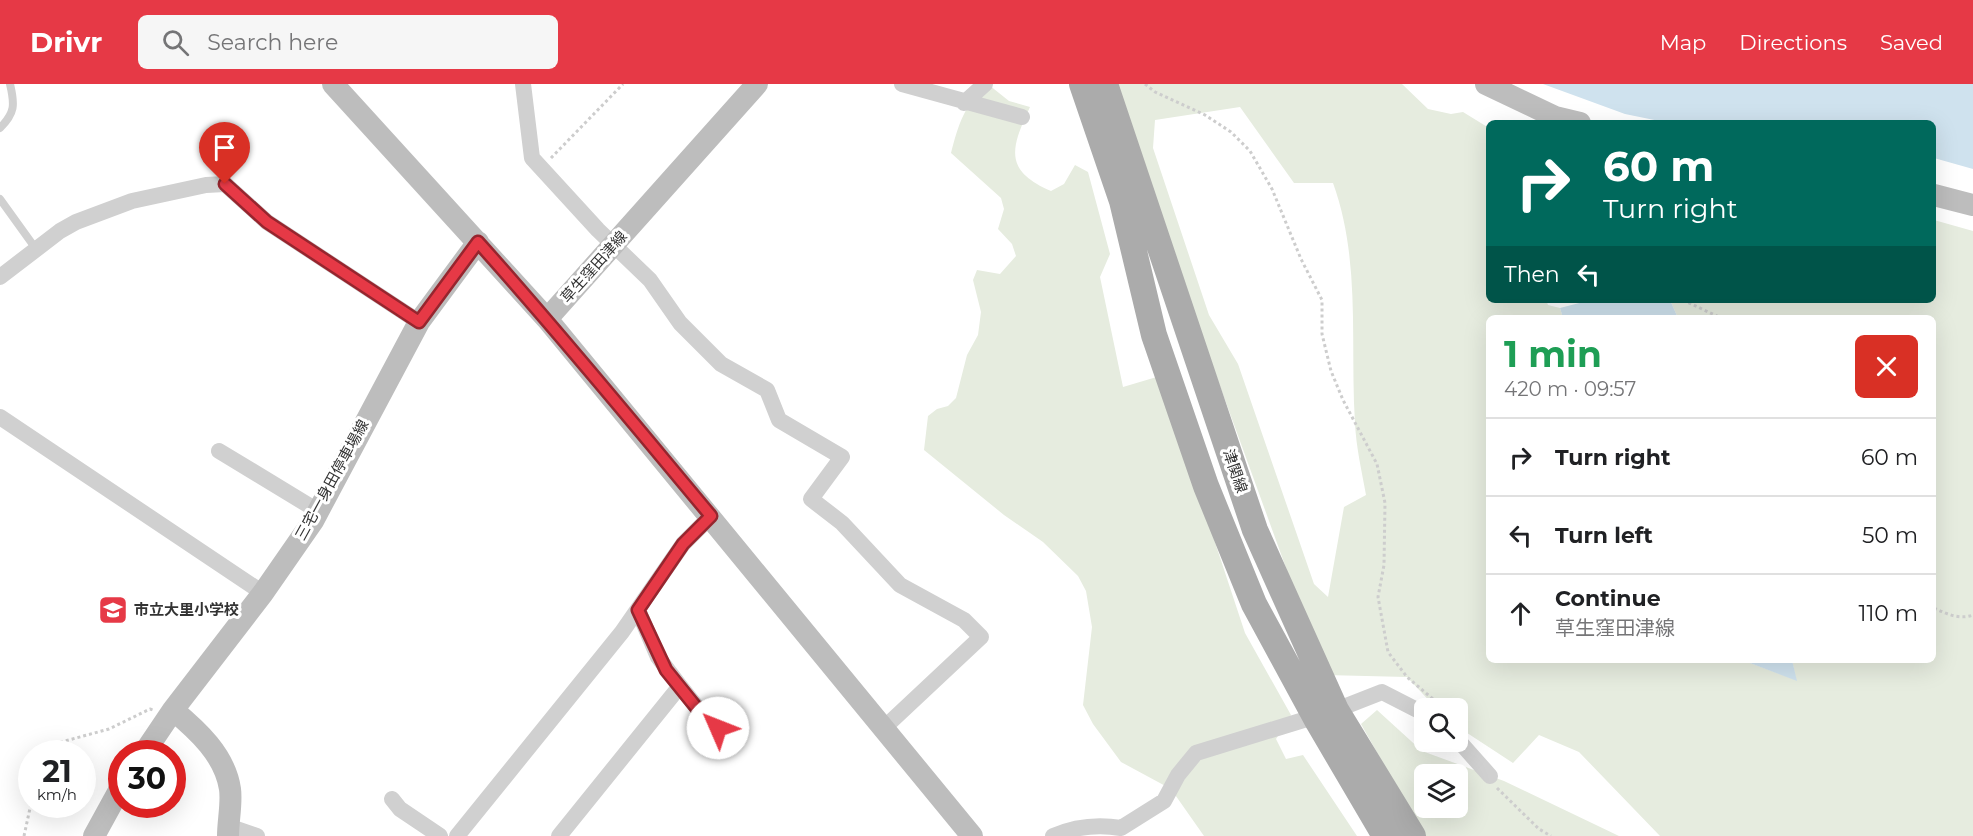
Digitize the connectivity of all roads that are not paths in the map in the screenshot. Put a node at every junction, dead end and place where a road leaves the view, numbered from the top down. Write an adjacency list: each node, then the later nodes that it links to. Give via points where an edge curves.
1 (10, 84): 13 (lane, via 14,109)
2 (333, 84): 17 (main road)
3 (523, 84): 18 (street, via 532,158)
4 (757, 84): 18 (main road, 草生窪田津線)
5 (902, 84): 10 (street)
6 (985, 84): 10 (street)
7 (1082, 84): 31 (main road, 津関線, via 1122,201 1154,335 1206,486 1254,604)
8 (1106, 84): 31 (main road, 津関線, via 1255,530)
9 (1486, 84): 12 (main road)
10 (964, 103): 11 (street)
11 (1022, 117)
12 (1568, 120)
13 (0, 128)
14 (1936, 196): 16 (main road)
15 (0, 199): 19 (lane)
16 (1973, 205)
17 (478, 242): 21 (main road); 22 (main road, 三宅一身田停車場線)
18 (613, 246): 21 (main road, 草生窪田津線); 33 (street, via 650,280 680,323 721,364 767,390 779,420 842,457 811,499 842,523 900,585 964,620 981,637)
19 (36, 249): 20 (street); 22 (street, via 76,222 132,201 225,184 267,222)
20 (0, 277)
21 (547, 319): 26 (main road)
22 (419, 322): 25 (main road, 三宅一身田停車場線)
23 (0, 417): 27 (street)
24 (219, 451): 25 (street)
25 (318, 511): 27 (main road, 三宅一身田停車場線)
26 (711, 516): 28 (street, via 683,544); 33 (main road)
27 (263, 593): 32 (main road, 三宅一身田停車場線)
28 (638, 610): 29 (street, via 658,657); 44 (street)
29 (680, 686): 34 (street, via 708,722); 45 (street)
30 (1414, 703): 31 (street, via 1382,692)
31 (1326, 713): 47 (street, via 1196,753 1164,801 1120,828 1067,830); 48 (main road, 津関線); 49 (main road, 津関線)
32 (170, 714): 35 (main road, 三宅一身田停車場線); 40 (main road, via 201,733 226,772 231,790)
33 (885, 727): 46 (main road)
34 (718, 728)
35 (153, 740)
36 (1468, 751): 37 (street)
37 (1490, 776)
38 (392, 799): 43 (street, via 400,809)
39 (108, 810): 41 (main road)
40 (228, 831): 42 (street)
41 (94, 836)
42 (257, 836)
43 (440, 836)
44 (457, 836)
45 (559, 836)
46 (972, 836)
47 (1053, 836)
48 (1385, 836)
49 (1413, 836)

